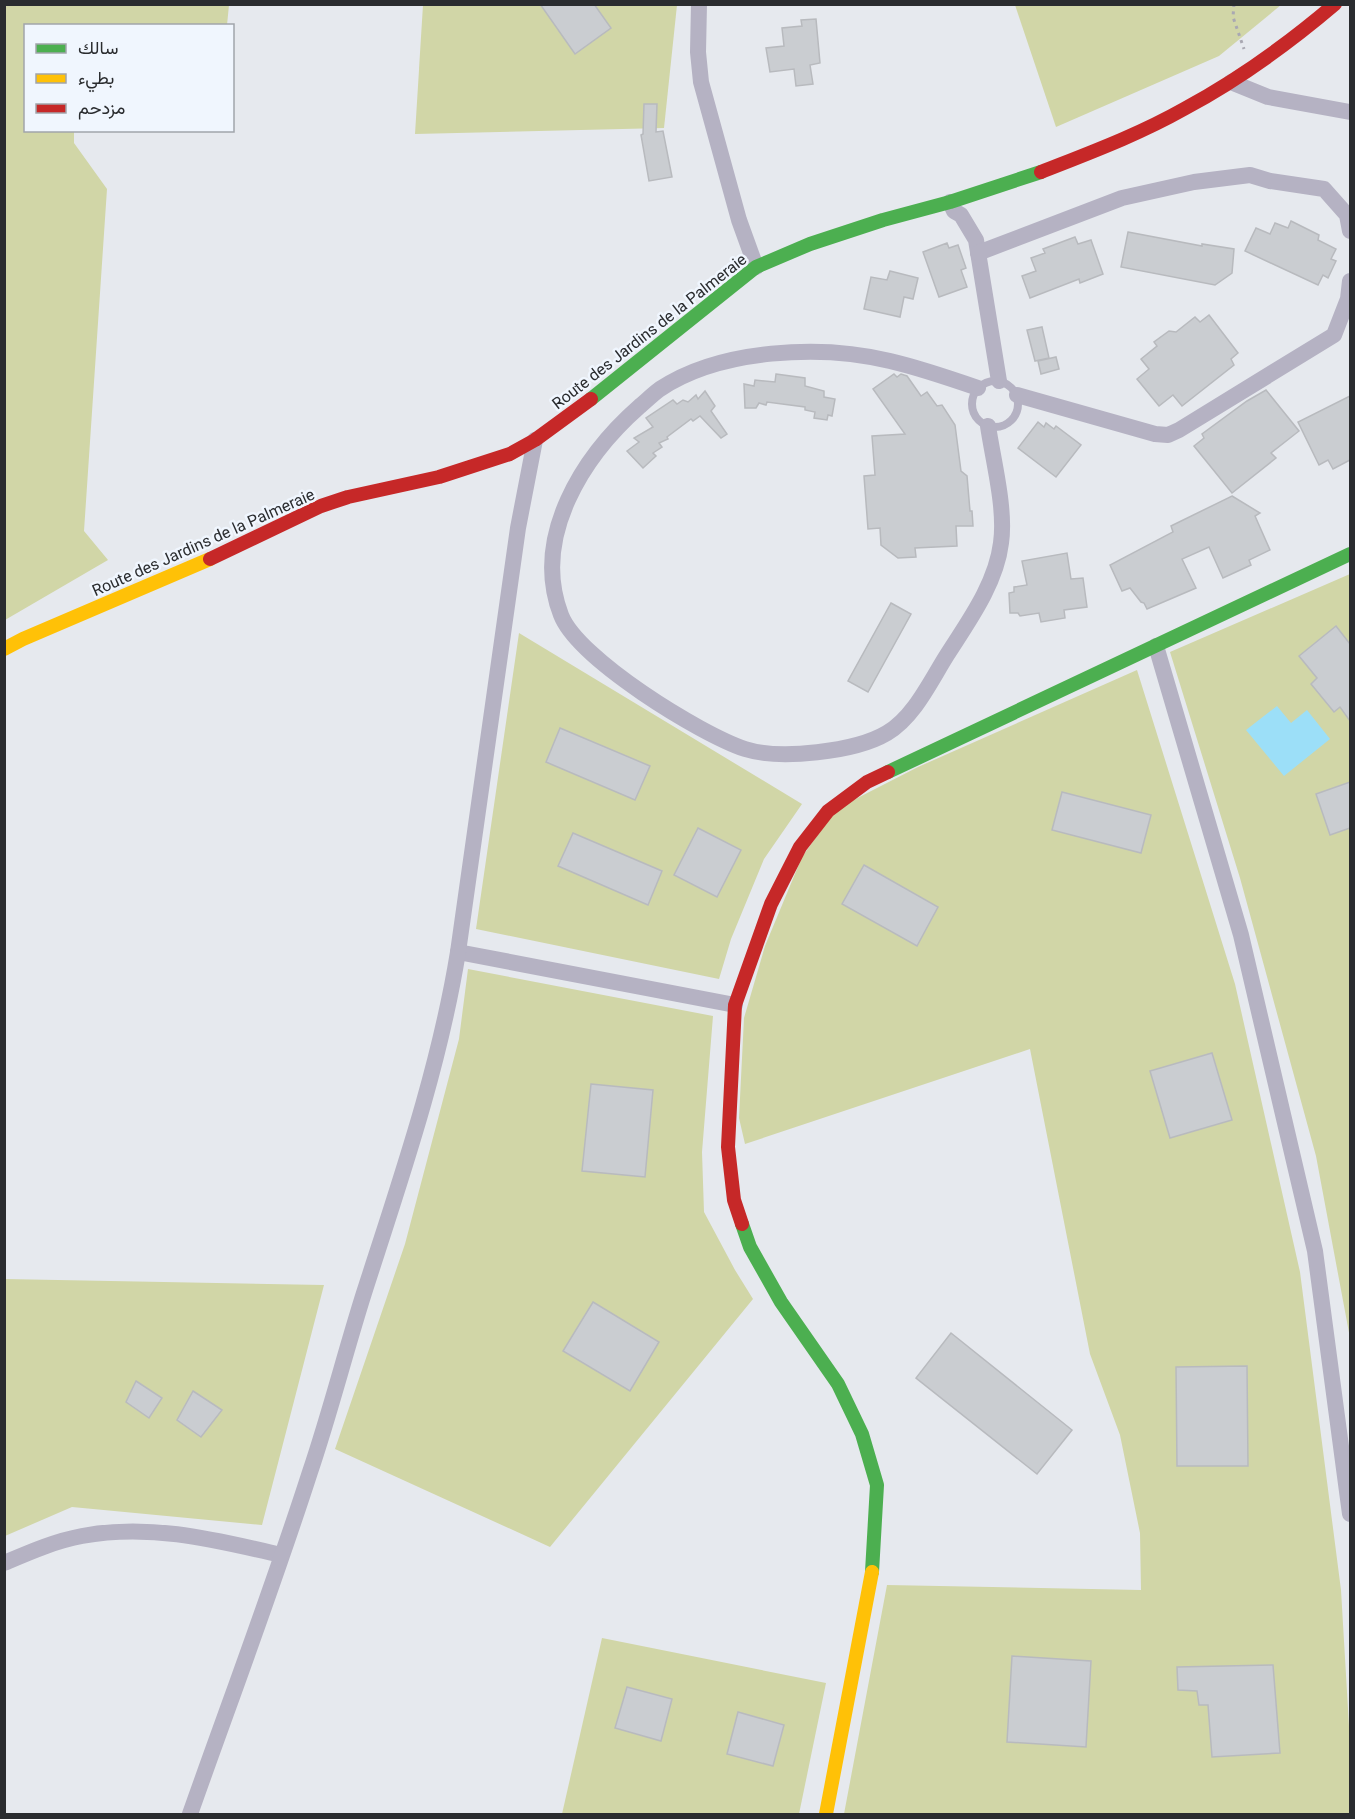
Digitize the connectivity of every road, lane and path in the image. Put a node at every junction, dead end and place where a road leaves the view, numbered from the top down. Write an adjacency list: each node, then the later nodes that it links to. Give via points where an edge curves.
1 (699, 4): 10 (street, via 701,82)
2 (1234, 4): 4 (path, via 1233,17)
3 (1335, 4): 4 (street, Route des Jardins de la Palmeraie)
4 (1250, 68): 5 (street, Route des Jardins de la Palmeraie)
5 (1231, 82): 6 (street, via 1268,97); 7 (street, Route des Jardins de la Palmeraie, via 1124,139 1026,178)
6 (1350, 112)
7 (951, 202): 9 (street, via 976,240); 10 (street, Route des Jardins de la Palmeraie, via 810,244)
8 (1350, 231): 9 (street, via 1347,215 1324,189 1250,175 1194,182 1122,198)
9 (978, 253): 12 (street)
10 (756, 267): 16 (street, Route des Jardins de la Palmeraie, via 613,383)
11 (1350, 281): 14 (street, via 1348,300 1334,335 1168,435)
12 (999, 381): 13 (lane); 14 (lane)
13 (978, 388): 15 (lane, via 973,410); 15 (street, via 887,360 837,354 788,352 729,360 689,373 659,390 622,422 578,478 556,534 552,567 562,619 597,659 636,689 697,727 747,750 784,754 828,751 869,742 886,734 909,714 981,598 996,564 1001,513)
14 (1017, 395): 15 (lane, via 1018,410 1014,417 1003,426)
15 (988, 426)
16 (535, 440): 19 (street, Route des Jardins de la Palmeraie, via 510,454 466,469 321,506 186,571); 20 (street, via 514,551)
17 (1350, 554): 18 (street)
18 (1156, 646): 21 (street, via 886,773 828,811 800,847 771,904); 22 (street, via 1241,935 1315,1251)
19 (4, 649)
20 (458, 952): 21 (street); 23 (street, via 449,1007 414,1139)
21 (735, 1005): 26 (street, via 728,1147 734,1200 750,1247 781,1302 838,1384 862,1434 877,1485 873,1566)
22 (1350, 1514)
23 (282, 1555): 24 (street, via 196,1536 146,1531 82,1536); 25 (street)
24 (4, 1563)
25 (190, 1815)
26 (826, 1815)

